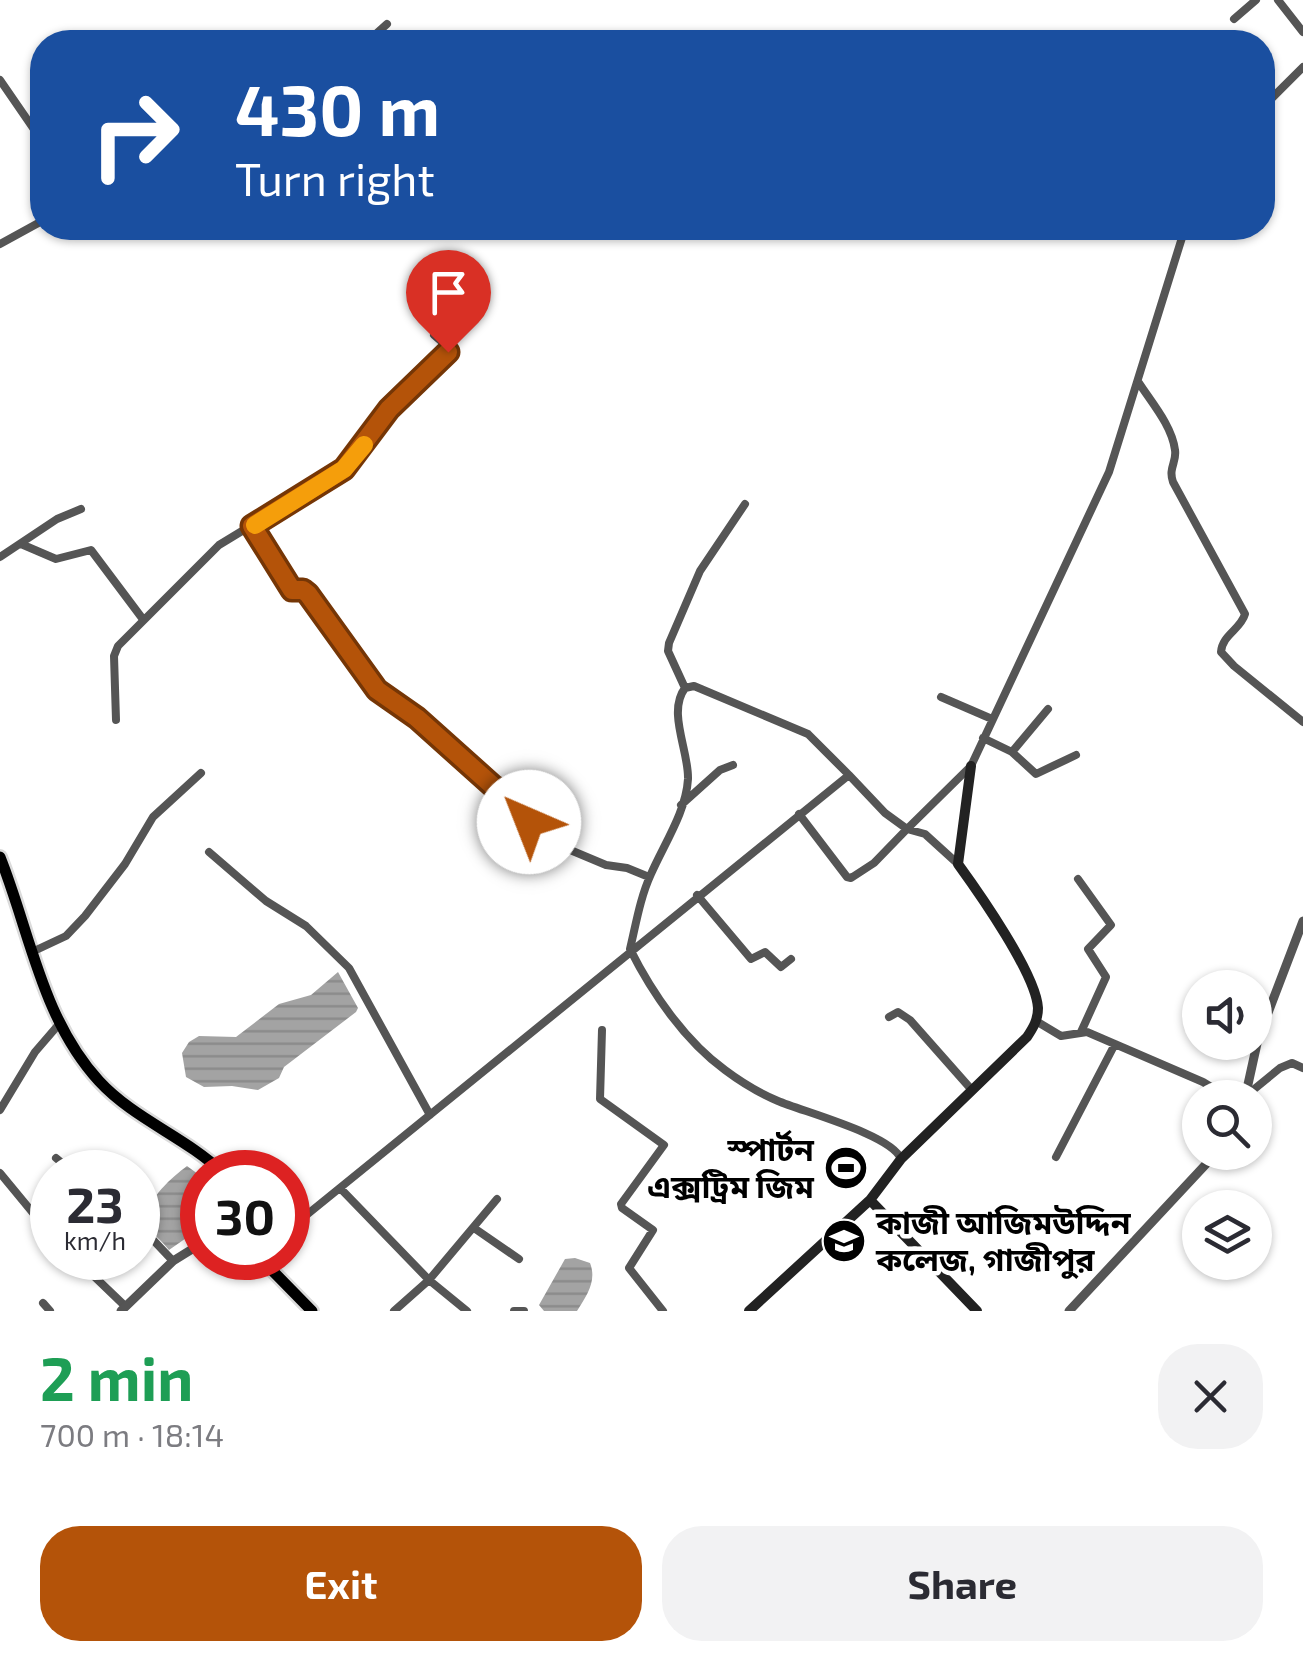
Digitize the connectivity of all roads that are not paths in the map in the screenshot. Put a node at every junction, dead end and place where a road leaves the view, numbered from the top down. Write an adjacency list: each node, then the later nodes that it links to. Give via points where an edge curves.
1 (1256, 0): 3 (street)
2 (1278, 0): 6 (street)
3 (1234, 19)
4 (387, 24): 5 (street)
5 (380, 30)
6 (1303, 32)
7 (1303, 66): 9 (street)
8 (0, 80): 10 (street)
9 (1275, 95)
10 (30, 124)
11 (30, 228): 13 (street)
12 (1181, 240): 15 (street)
13 (0, 244)
14 (434, 335): 18 (street, via 448,352 389,409 344,469)
15 (1139, 383): 25 (street, via 1109,472); 27 (street, via 1175,447 1173,482 1245,614 1221,652)
16 (744, 504): 22 (street, via 700,571 669,643)
17 (81, 509): 19 (street)
18 (252, 526): 21 (street, via 220,546); 41 (street, via 292,590 308,594 377,690 524,804 533,830 575,854)
19 (21, 544): 20 (street); 21 (street, via 56,559 91,550)
20 (0, 558)
21 (142, 618): 26 (street, via 114,656)
22 (685, 688): 34 (street, via 694,686 808,734); 35 (street, via 679,696 688,780)
23 (941, 697): 25 (street)
24 (1048, 709): 29 (street)
25 (992, 719): 28 (street)
26 (116, 720)
27 (1303, 722)
28 (983, 738): 29 (street); 32 (street)
29 (1012, 752): 30 (street, via 1036,774)
30 (1076, 755)
31 (733, 765): 35 (street)
32 (971, 766): 37 (street); 40 (main road)
33 (202, 773): 46 (street, via 153,817 76,926)
34 (849, 775): 36 (street); 37 (street)
35 (682, 805): 41 (street)
36 (799, 814): 37 (street, via 851,878); 43 (street)
37 (907, 829): 40 (street, via 925,834)
38 (209, 852): 60 (street, via 349,968)
39 (0, 857): 46 (main road)
40 (958, 864): 49 (main road, via 990,907 1034,990)
41 (649, 878): 45 (street)
42 (1078, 880): 52 (street, via 1112,924 1088,949 1106,976)
43 (697, 895): 45 (street); 47 (street, via 751,959 765,952 780,967)
44 (1303, 921): 56 (street)
45 (630, 949): 60 (street); 63 (street, via 688,1036 723,1069 775,1100 881,1141)
46 (34, 951): 50 (main road)
47 (792, 959)
48 (889, 1017): 58 (street, via 898,1012 910,1020)
49 (1036, 1021): 52 (street, via 1062,1036); 58 (main road, via 1028,1038)
50 (60, 1023): 59 (street); 61 (main road, via 99,1081)
51 (602, 1030): 87 (street, via 601,1100 664,1145 621,1204 653,1230 629,1268)
52 (1080, 1032): 53 (street)
53 (1115, 1044): 55 (street); 62 (street)
54 (1303, 1068): 57 (street, via 1292,1063)
55 (1198, 1080)
56 (1249, 1080)
57 (1265, 1080)
58 (971, 1089): 63 (main road)
59 (0, 1110)
60 (430, 1115): 66 (street)
61 (189, 1150)
62 (1056, 1157)
63 (901, 1158): 68 (main road)
64 (1201, 1170): 90 (street)
65 (0, 1172): 69 (street)
66 (340, 1188): 70 (street); 78 (street)
67 (497, 1199): 71 (street)
68 (870, 1200): 88 (main road); 89 (main road)
69 (30, 1209)
70 (310, 1212)
71 (474, 1228): 74 (street); 78 (street)
72 (160, 1247): 75 (street)
73 (180, 1257): 75 (street)
74 (519, 1259)
75 (173, 1261): 80 (street)
76 (96, 1280): 80 (street)
77 (282, 1280): 82 (main road)
78 (429, 1280): 83 (street); 84 (street)
79 (42, 1303): 81 (street)
80 (123, 1308)
81 (50, 1311)
82 (312, 1311)
83 (394, 1311)
84 (468, 1311)
85 (514, 1311): 86 (street)
86 (524, 1311)
87 (663, 1311)
88 (749, 1311)
89 (977, 1311)
90 (1069, 1311)

